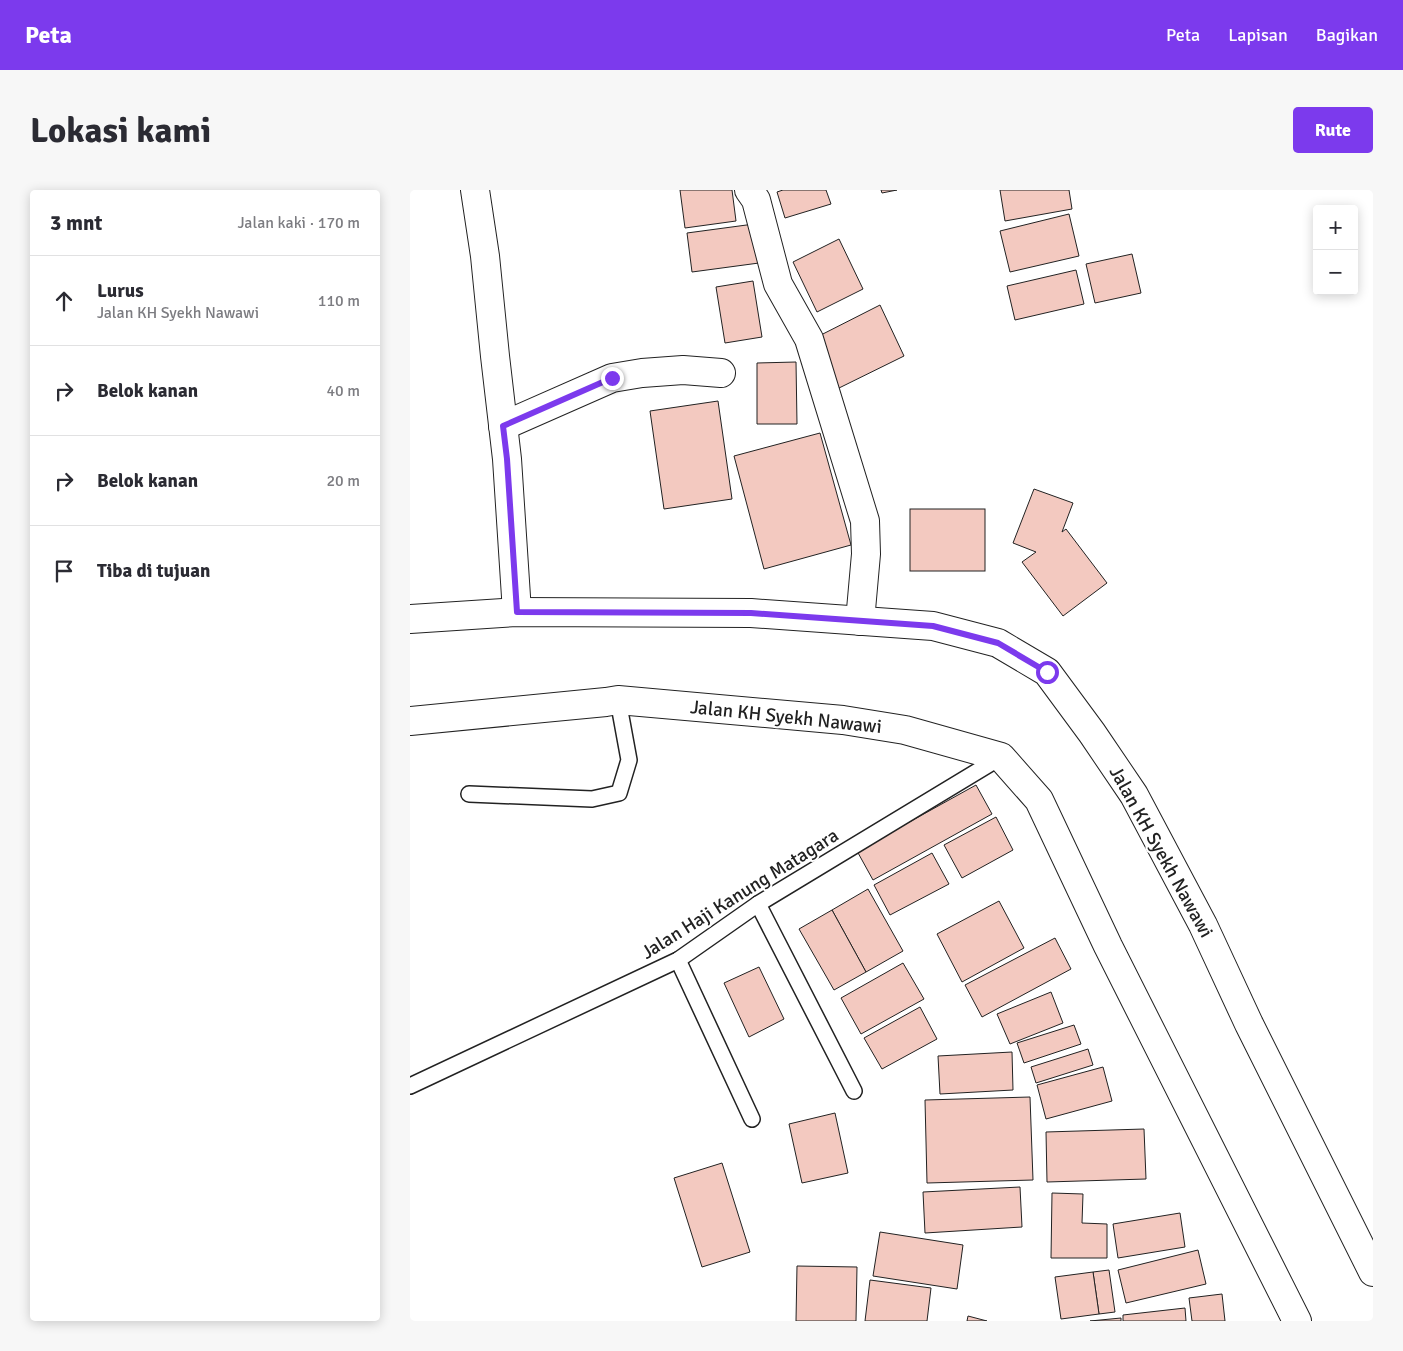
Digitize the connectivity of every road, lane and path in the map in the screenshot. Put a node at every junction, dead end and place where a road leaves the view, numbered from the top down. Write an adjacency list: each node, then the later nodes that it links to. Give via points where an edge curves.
1 (474, 190): 4 (main road)
2 (749, 190): 7 (main road, via 756,200 778,284 809,339 865,520 866,554)
3 (721, 373): 4 (main road, via 682,370 612,378)
4 (503, 426): 5 (main road)
5 (517, 612): 6 (main road, Jalan KH Syekh Nawawi); 7 (main road, Jalan KH Syekh Nawawi, via 751,613)
6 (410, 619)
7 (860, 621): 17 (main road, Jalan KH Syekh Nawawi, via 933,626 998,643 1047,672 1134,795 1203,925)
8 (618, 700): 9 (main road, Jalan KH Syekh Nawawi); 10 (main road, Jalan KH Syekh Nawawi, via 843,720 905,730); 11 (lane, via 628,760 619,793 592,799)
9 (410, 721)
10 (1001, 757): 12 (lane, Jalan Haji Kanung Matagara); 18 (main road, via 1039,800 1108,946)
11 (469, 794)
12 (758, 904): 13 (lane, Jalan Haji Kanung Matagara); 15 (lane)
13 (678, 960): 14 (lane, Jalan Haji Kanung Matagara); 16 (lane)
14 (410, 1086)
15 (854, 1091)
16 (752, 1119)
17 (1373, 1272)
18 (1297, 1321)

